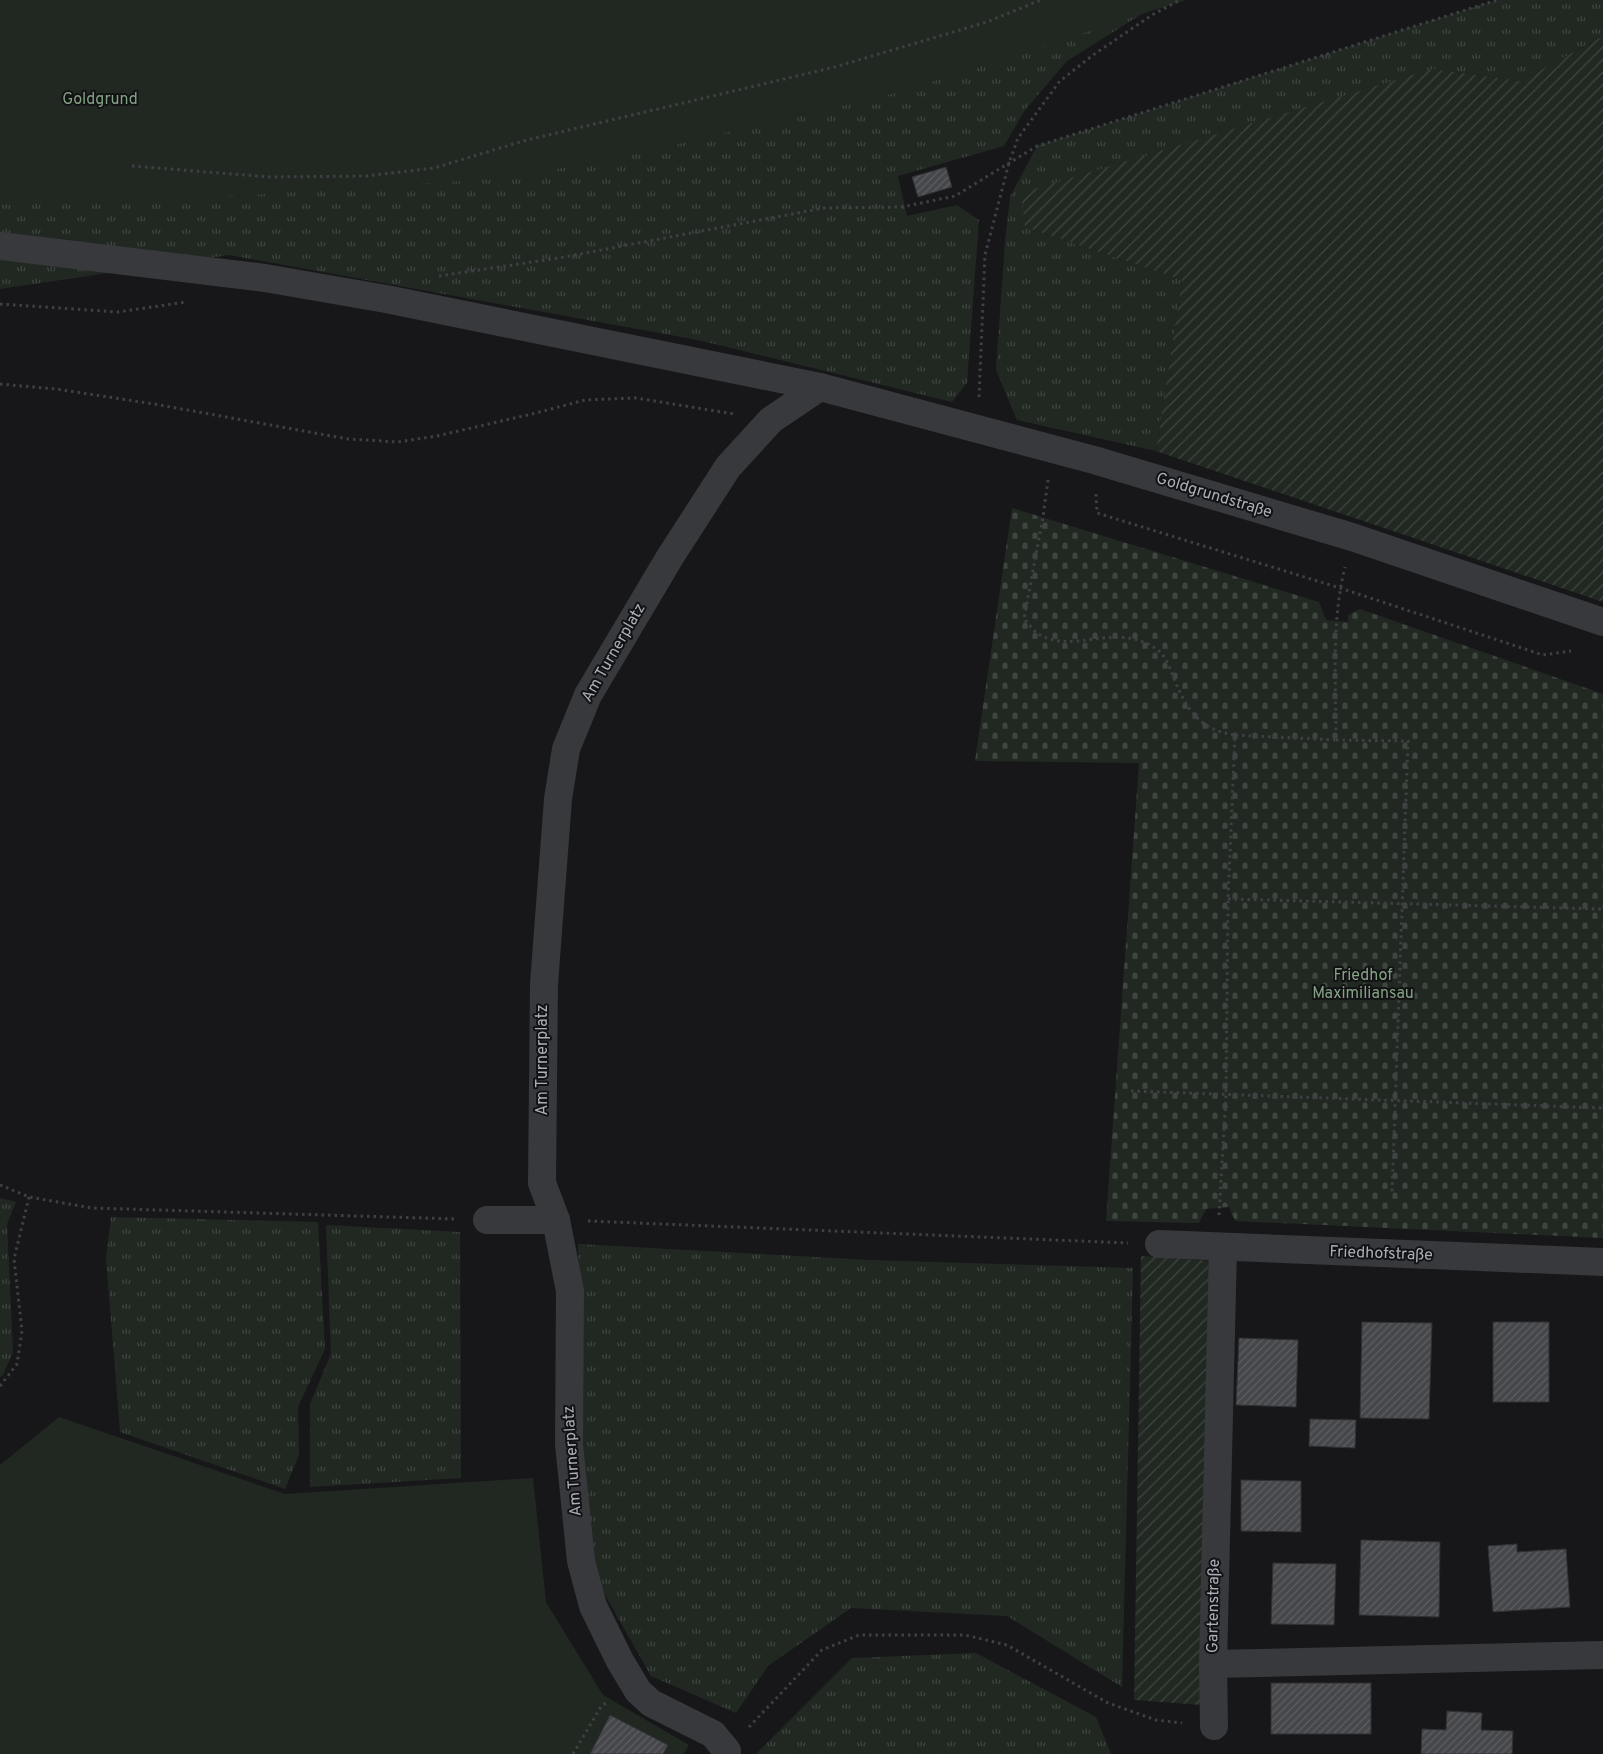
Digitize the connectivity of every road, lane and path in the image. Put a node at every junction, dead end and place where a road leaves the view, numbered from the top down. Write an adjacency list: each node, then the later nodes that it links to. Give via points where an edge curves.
1 (1041, 0): 5 (path, via 987,22 835,67 527,140 434,168 366,176 270,177)
2 (1180, 0): 4 (path, via 1152,15 1060,81 1018,138)
3 (1498, 0): 4 (path, via 1037,146)
4 (1009, 162): 7 (path, via 955,196 902,207 824,208 559,258); 13 (path, via 985,255)
5 (132, 166)
6 (0, 246): 11 (street, Goldgrundstraße, via 265,278 396,301)
7 (436, 276)
8 (192, 301): 9 (path, via 118,312)
9 (0, 304)
10 (0, 384): 12 (path, via 154,404 348,438 398,442 446,434 585,400 636,398)
11 (820, 388): 12 (street, Am Turnerplatz); 13 (street, Goldgrundstraße)
12 (771, 420): 33 (street, Am Turnerplatz, via 728,467 670,557 588,695 566,749 558,799 544,984 542,1183)
13 (977, 428): 14 (street, Goldgrundstraße)
14 (1052, 449): 15 (street, Goldgrundstraße); 20 (path, via 1024,619 1040,635 1052,639 1135,638 1158,649 1167,660 1184,702 1198,720 1221,733)
15 (1094, 460): 16 (street, Goldgrundstraße); 17 (path, via 1097,514)
16 (1352, 537): 17 (path); 18 (street, Goldgrundstraße)
17 (1340, 588): 19 (path, via 1543,655); 21 (path)
18 (1603, 622)
19 (1571, 651)
20 (1235, 735): 21 (path); 22 (path)
21 (1336, 740): 23 (path, via 1408,741)
22 (1228, 899): 23 (path); 26 (path)
23 (1402, 905): 24 (path); 27 (path)
24 (1603, 910)
25 (1131, 1091): 26 (path)
26 (1226, 1095): 27 (path); 35 (path, via 1218,1208)
27 (1396, 1101): 28 (path); 30 (path)
28 (1603, 1108)
29 (0, 1184): 31 (path)
30 (1392, 1193)
31 (29, 1197): 32 (path, via 92,1208); 37 (path, via 14,1259 22,1331 17,1364)
32 (488, 1220): 33 (street)
33 (556, 1220): 34 (path); 40 (street, Am Turnerplatz, via 570,1291 569,1444 581,1561 594,1606)
34 (1159, 1244): 35 (street, Friedhofstraße)
35 (1223, 1248): 36 (street, Friedhofstraße); 39 (street, Gartenstraße)
36 (1603, 1262)
37 (0, 1386)
38 (1603, 1655): 39 (street, Gartenstraße)
39 (1212, 1664): 41 (street)
40 (638, 1690): 42 (street, Am Turnerplatz, via 651,1703 713,1734); 43 (path, via 602,1705)
41 (1214, 1726): 42 (path, via 1156,1720 1108,1703 1007,1645 965,1635 859,1635 822,1650)
42 (727, 1752)
43 (573, 1754)

